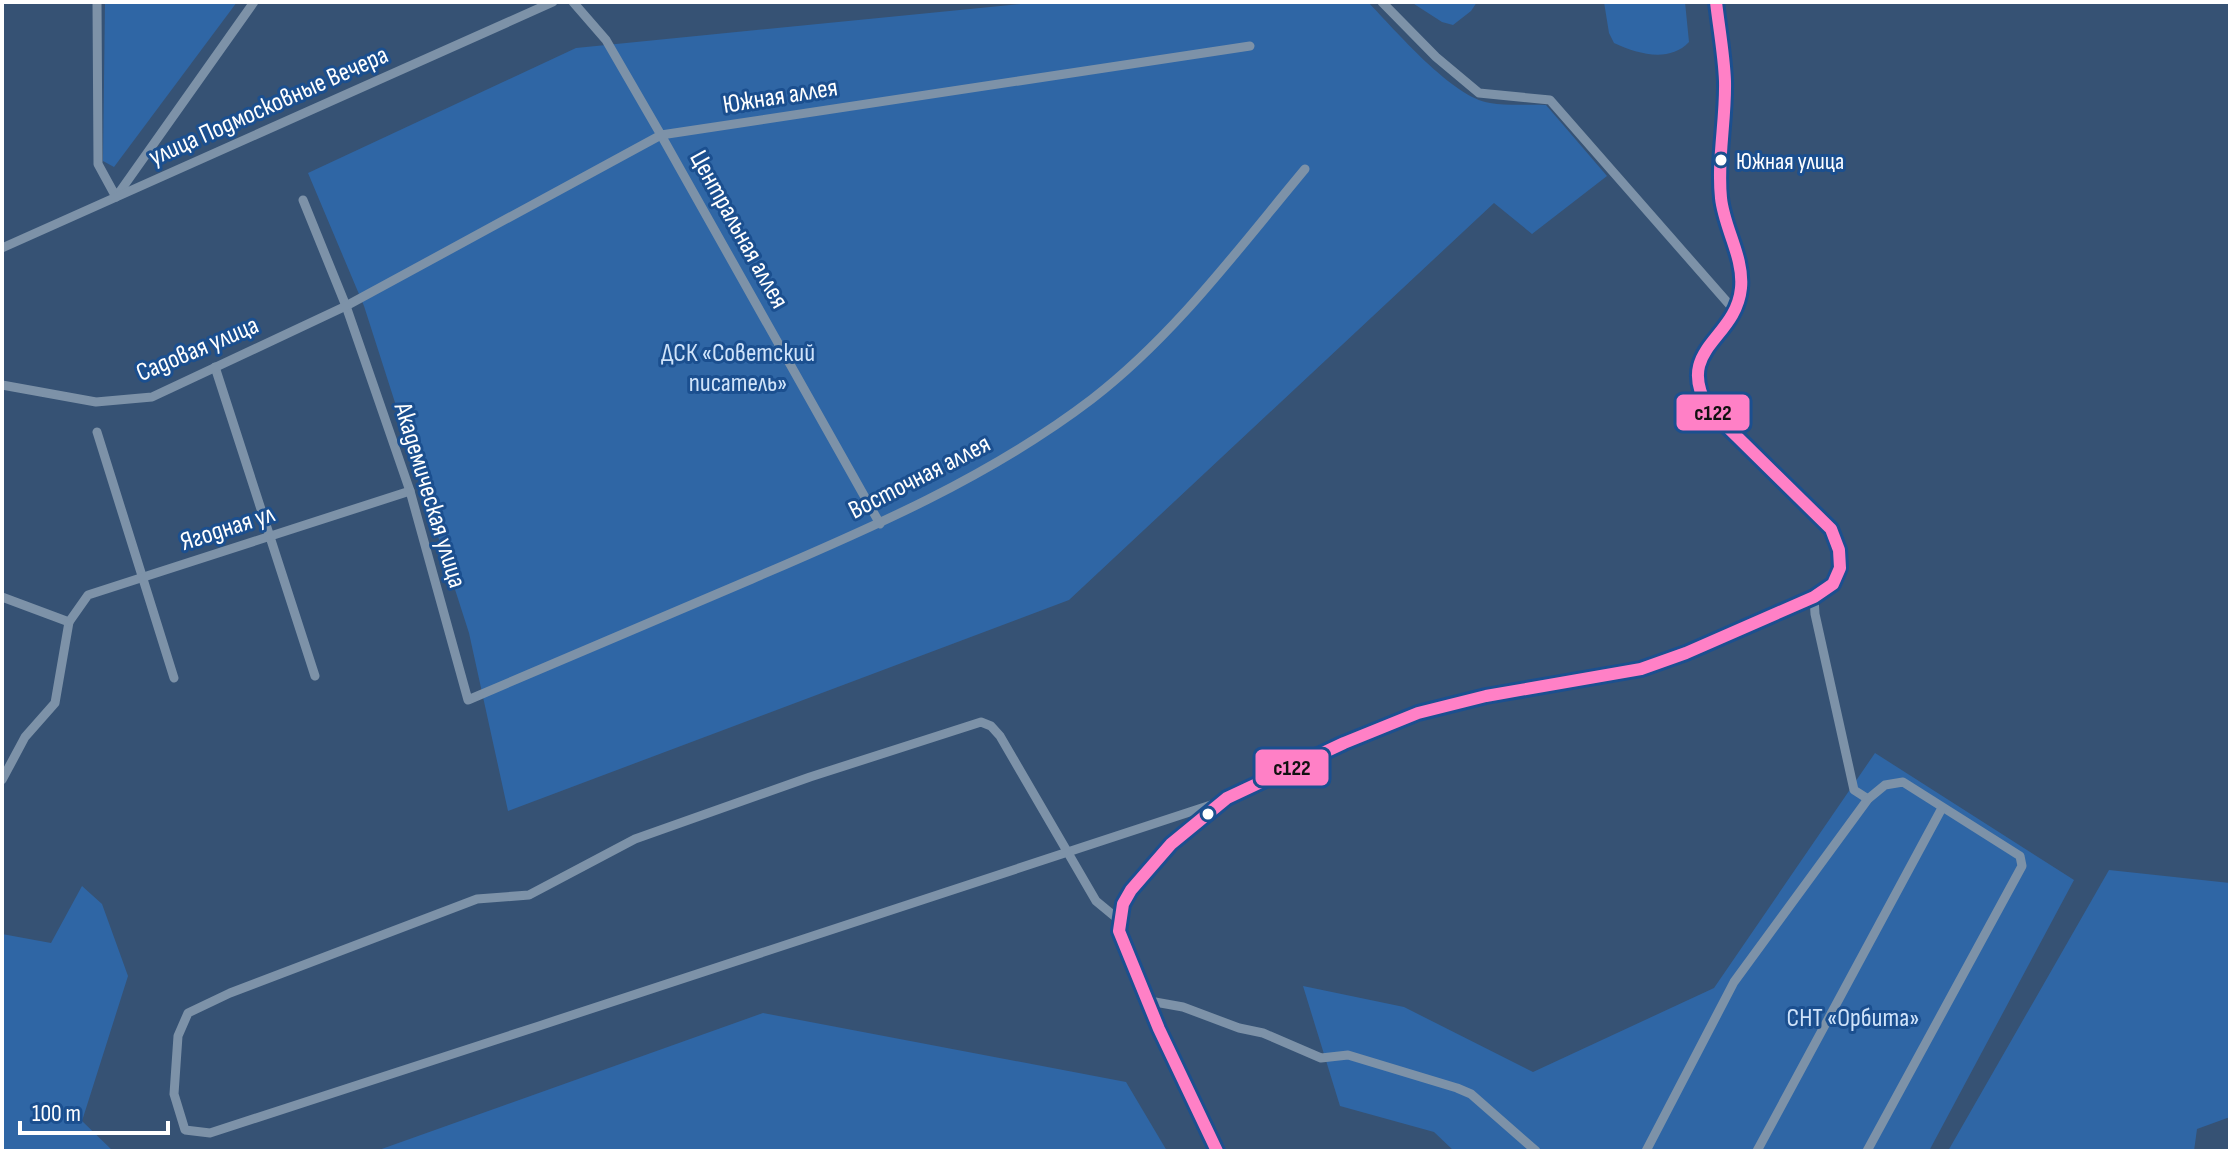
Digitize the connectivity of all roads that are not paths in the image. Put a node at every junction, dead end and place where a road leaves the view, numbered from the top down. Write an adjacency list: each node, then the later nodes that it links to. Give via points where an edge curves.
1 (97, 2): 10 (street, via 98,164)
2 (254, 2): 10 (street)
3 (553, 2): 10 (street, улица Подмосковные Вечера)
4 (573, 2): 8 (street, Центральная аллея, via 606,40)
5 (1382, 2): 14 (street, via 1479,93 1550,100)
6 (1716, 2): 14 (street, via 1725,80 1720,190 1741,288)
7 (1250, 46): 8 (street, Южная аллея)
8 (661, 135): 13 (street, Южная аллея); 19 (street, Центральная аллея)
9 (1305, 169): 19 (street, Восточная аллея, via 1161,337 1093,398 1016,451)
10 (116, 197): 12 (street, улица Подмосковные Вечера)
11 (303, 200): 13 (street, Академическая улица)
12 (2, 248)
13 (350, 303): 15 (street, Садовая улица); 18 (street, Академическая улица)
14 (1735, 311): 23 (street, via 1698,364 1696,383 1708,408 1831,529 1842,553 1841,568 1831,587)
15 (215, 367): 16 (street, Садовая улица, via 152,397 96,402); 20 (street)
16 (2, 385)
17 (97, 432): 21 (street)
18 (410, 491): 20 (street, Ягодная ул); 27 (street, Академическая улица)
19 (880, 524): 27 (street, Восточная аллея)
20 (270, 537): 21 (street, Ягодная ул); 25 (street)
21 (143, 578): 24 (street, Ягодная ул, via 88,595); 26 (street)
22 (2, 597): 24 (street)
23 (1814, 597): 29 (street, via 1854,790); 30 (street, via 1641,669 1418,713)
24 (69, 622): 28 (street, via 55,703 25,737)
25 (315, 676)
26 (174, 678)
27 (468, 700)
28 (2, 780)
29 (1868, 799): 31 (street, via 1885,785 1903,782); 37 (street, via 1734,982)
30 (1220, 802): 32 (street); 33 (street, via 1145,873 1123,904)
31 (1942, 808): 38 (street); 39 (street, via 2020,856 2022,866)
32 (1067, 853): 32 (street, via 210,1133 185,1130 174,1094 178,1036 188,1013 216,1000 477,899 529,895 635,839 981,722 1000,736); 33 (street, via 1096,901)
33 (1119, 920): 34 (street, via 1122,942)
34 (1145, 997): 35 (street); 36 (street, via 1263,1033 1321,1058 1348,1055 1457,1088 1471,1094)
35 (1217, 1151)
36 (1536, 1151)
37 (1646, 1151)
38 (1757, 1151)
39 (1867, 1151)

